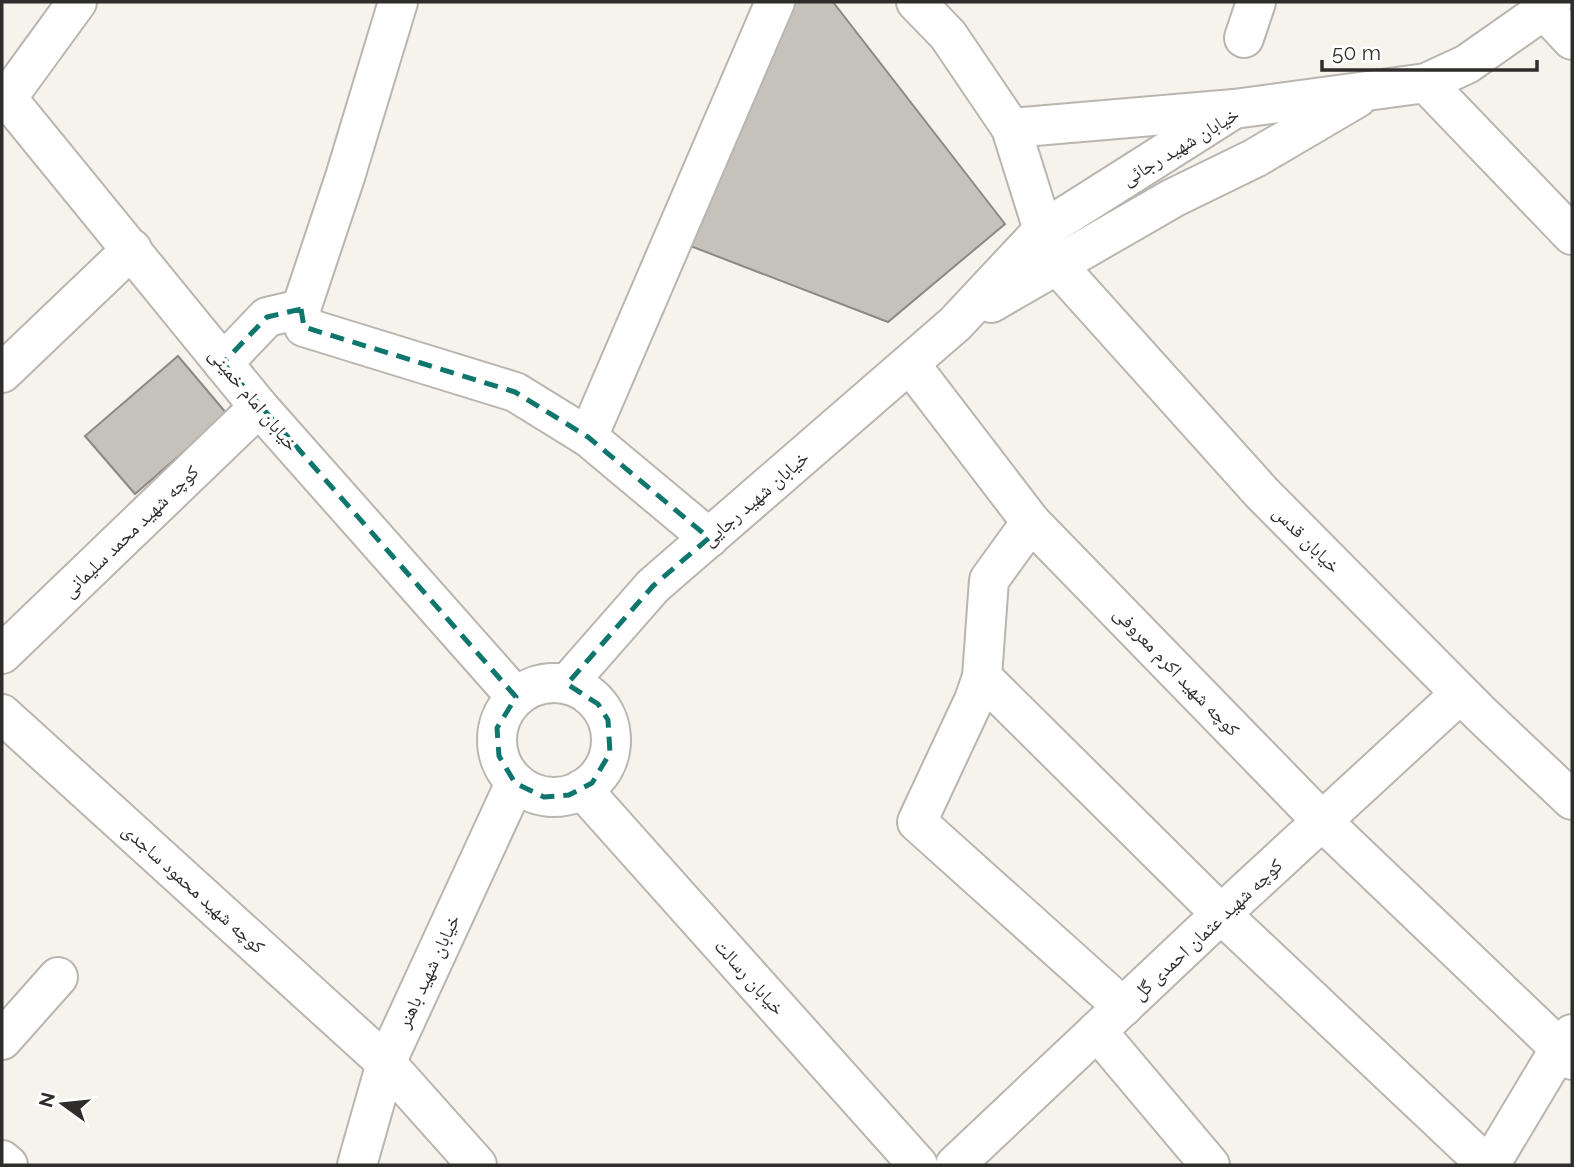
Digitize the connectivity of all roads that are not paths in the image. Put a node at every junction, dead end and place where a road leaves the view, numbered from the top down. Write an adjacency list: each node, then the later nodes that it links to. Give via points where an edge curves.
1 (77, 2): 11 (street)
2 (398, 2): 19 (street)
3 (775, 2): 25 (street)
4 (916, 2): 13 (street, via 948,35)
5 (1256, 2): 7 (street)
6 (1548, 6): 8 (street); 9 (street, خیابان شهید رجائی, via 1467,64)
7 (1244, 38)
8 (1572, 40)
9 (1426, 83): 10 (street, خیابان شهید رجائی); 16 (street)
10 (1371, 90): 12 (street, خیابان شهید رجائی); 14 (street, خیابان شهید رجائی)
11 (4, 99): 17 (street, خیابان امام خمینی)
12 (1234, 109): 13 (street); 14 (street, via 1252,133); 15 (street, خیابان شهید رجائی)
13 (1011, 128): 15 (street)
14 (1255, 158): 18 (street, خیابان شهید رجائی, via 1173,198)
15 (1043, 230): 20 (street, خیابان شهید رجایی)
16 (1572, 235)
17 (132, 249): 21 (street, خیابان امام خمینی); 23 (street)
18 (1057, 265): 20 (street, خیابان شهید رجایی); 31 (street, خیابان قدس, via 1261,492)
19 (301, 309): 21 (street, via 267,317); 25 (street, via 304,327 515,392)
20 (955, 324): 22 (street, خیابان شهید رجایی)
21 (223, 363): 24 (street, خیابان امام خمینی)
22 (910, 365): 26 (street, کوچه شهید اکرم معروفی); 27 (street, خیابان شهید رجایی)
23 (2, 373)
24 (259, 407): 28 (street, کوچه شهید محمد سلیمانی); 32 (street, خیابان امام خمینی)
25 (588, 437): 27 (street)
26 (1031, 522): 29 (street, via 989,580); 37 (street, کوچه شهید اکرم معروفی)
27 (709, 538): 30 (street, خیابان شهید رجایی, via 653,586)
28 (2, 654)
29 (982, 677): 38 (street); 40 (street, via 917,822)
30 (568, 684): 32 (street, via 549,682); 35 (street, via 585,691 598,704 611,736 603,769)
31 (1460, 694): 36 (street, خیابان قدس); 37 (street, کوچه شهید عثمان احمدی گل)
32 (516, 697): 34 (street, via 504,711 496,746)
33 (2, 713): 43 (street, کوچه شهید محمود ساجدی)
34 (515, 783): 35 (street, via 544,797 561,797); 43 (street, خیابان شهید باهنر)
35 (582, 789): 48 (street, خیابان رسالت)
36 (1572, 800)
37 (1322, 821): 38 (street, کوچه شهید عثمان احمدی گل); 42 (street, کوچه شهید اکرم معروفی)
38 (1221, 914): 40 (street, کوچه شهید عثمان احمدی گل); 51 (street)
39 (58, 976): 41 (street)
40 (1110, 1019): 49 (street, کوچه شهید عثمان احمدی گل); 50 (street)
41 (2, 1040)
42 (1568, 1047): 51 (street)
43 (386, 1063): 46 (street, خیابان شهید باهنر); 47 (street, کوچه شهید محمود ساجدی)
44 (2, 1160): 45 (street)
45 (8, 1165)
46 (357, 1165)
47 (477, 1165)
48 (918, 1165)
49 (955, 1165)
50 (1210, 1165)
51 (1488, 1165)

